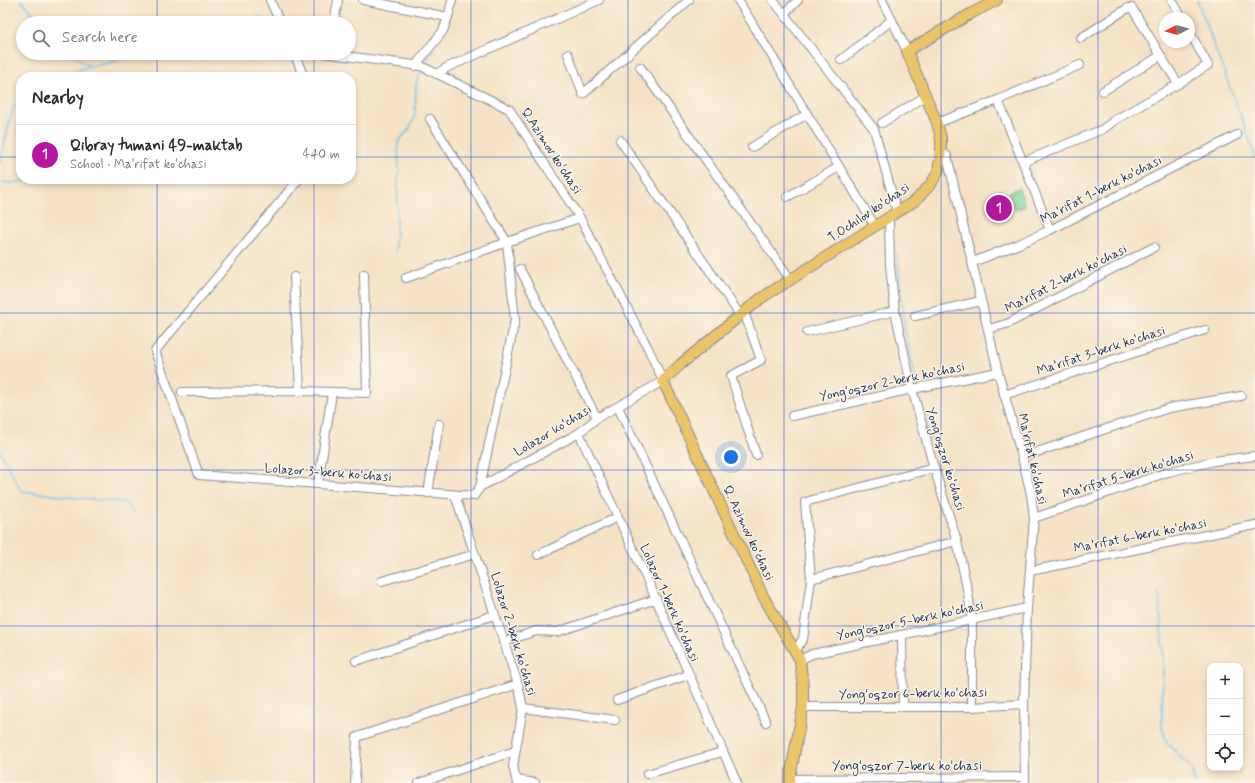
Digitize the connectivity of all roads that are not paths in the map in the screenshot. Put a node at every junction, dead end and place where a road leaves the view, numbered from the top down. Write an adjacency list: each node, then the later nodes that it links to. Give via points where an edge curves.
1 (270, 0): 15 (street)
2 (338, 0): 16 (street)
3 (363, 0): 17 (street)
4 (452, 0): 17 (street)
5 (599, 0): 31 (street)
6 (689, 0): 22 (street, via 583,94)
7 (738, 0): 36 (street)
8 (773, 0): 14 (street, Yong'oqzor ko'chasi)
9 (798, 0): 14 (street)
10 (882, 0): 18 (street)
11 (997, 0): 21 (main road)
12 (1172, 0): 13 (street)
13 (1179, 12)
14 (784, 14): 48 (street, Yong'oqzor ko'chasi, via 874,129)
15 (277, 16)
16 (335, 16)
17 (448, 17): 28 (street, via 443,30)
18 (892, 20): 21 (street); 26 (street)
19 (1081, 38): 23 (street, via 1128,8 1132,8)
20 (1195, 42): 32 (street, via 1208,65)
21 (907, 51): 34 (main road, T.Ochilov ko'chasi)
22 (568, 54)
23 (1160, 56): 32 (street); 33 (street)
24 (356, 57): 28 (street, Q.Azimov ko'chasi)
25 (297, 60): 30 (street)
26 (841, 60)
27 (1080, 65): 35 (street)
28 (415, 66): 31 (street, Q.Azimov ko'chasi, via 421,66)
29 (640, 68): 59 (street)
30 (302, 72)
31 (436, 74): 49 (street, Q.Azimov ko'chasi, via 509,109)
32 (1178, 84): 44 (street, via 1103,129)
33 (1103, 91)
34 (926, 96): 38 (street); 39 (main road, T.Ochilov ko'chasi)
35 (998, 100): 39 (street); 44 (street)
36 (808, 114): 42 (street); 45 (street)
37 (430, 119): 52 (street)
38 (882, 123)
39 (937, 123): 43 (main road, T.Ochilov ko'chasi)
40 (1237, 135): 51 (street, Ma’rifat 1-berk ko'chasi)
41 (620, 140): 62 (street)
42 (752, 147)
43 (941, 151): 48 (main road, T.Ochilov ko'chasi, via 938,172 931,184 916,200); 54 (street, Ma'rifat ko'chasi, via 947,156)
44 (1024, 162): 51 (street)
45 (839, 167): 47 (street); 50 (street)
46 (295, 184): 84 (street, Lolazor 3-berk ko'chasi, via 155,351 199,475)
47 (787, 198)
48 (893, 215): 50 (main road, T.Ochilov ko'chasi); 61 (street, Yong'oqzor ko'chasi, via 890,266)
49 (580, 218): 52 (street); 68 (street, Q.Azimov ko'chasi)
50 (875, 226): 59 (main road, T.Ochilov ko'chasi)
51 (1050, 230): 54 (street, Ma’rifat 1-berk ko'chasi)
52 (507, 242): 58 (street); 85 (street, via 515,320)
53 (1154, 247): 64 (street, Ma’rifat 2-berk ko'chasi, via 1009,323)
54 (973, 262): 60 (street, Ma'rifat ko'chasi)
55 (520, 269): 77 (street)
56 (364, 274): 72 (street, via 367,393)
57 (294, 276): 70 (street)
58 (406, 278)
59 (791, 280): 62 (main road, T.Ochilov ko'chasi, via 760,299)
60 (981, 301): 63 (street); 64 (street, Ma'rifat ko'chasi)
61 (895, 311): 66 (street); 69 (street, Yong'oqzor ko'chasi)
62 (742, 314): 68 (main road, T.Ochilov ko'chasi); 80 (street, via 761,360 731,376)
63 (915, 316)
64 (989, 329): 67 (street, Ma'rifat ko'chasi)
65 (1205, 330): 73 (street, Ma’rifat 3-berk ko'chasi)
66 (807, 332)
67 (998, 372): 69 (street, Yong‘oqzor 2-berk ko'chasi); 73 (street, Ma'rifat ko'chasi)
68 (663, 381): 75 (street, Lolazor ko'chasi); 103 (main road, Q. Azimov ko'chasi, via 763,596)
69 (912, 389): 76 (street, Yong‘oqzor 2-berk ko'chasi); 83 (street, Yong'oqzor ko'chasi)
70 (300, 391): 71 (street); 72 (street)
71 (182, 392)
72 (332, 392): 84 (street)
73 (1004, 395): 82 (street, Ma'rifat ko'chasi)
74 (1240, 396): 82 (street, via 1169,408)
75 (618, 407): 77 (street, Lolazor ko'chasi); 114 (street)
76 (792, 416)
77 (597, 418): 79 (street, Lolazor ko'chasi)
78 (439, 424): 86 (street)
79 (579, 433): 85 (street, Lolazor ko'chasi); 88 (street, Lolazor 1-berk ko'chasi)
80 (756, 455)
81 (1255, 456): 89 (street, Ma’rifat 5-berk ko'chasi, via 1214,461 1168,472)
82 (1022, 457): 89 (street, Ma'rifat ko'chasi)
83 (934, 468): 91 (street, Yong'oqzor ko'chasi); 95 (street, via 805,502)
84 (318, 484): 86 (street, Lolazor 3-berk ko'chasi)
85 (480, 487): 87 (street, Lolazor ko'chasi, via 474,496)
86 (428, 493): 87 (street, Lolazor 3-berk ko'chasi)
87 (455, 495): 92 (street, Lolazor 2-berk ko'chasi)
88 (618, 517): 93 (street); 97 (street, Lolazor 1-berk ko'chasi)
89 (1034, 518): 94 (street, Ma'rifat ko'chasi)
90 (1255, 526): 94 (street, Ma’rifat 6-berk ko'chasi)
91 (957, 541): 95 (street); 100 (street, Yong'oqzor ko'chasi)
92 (475, 554): 96 (street); 99 (street, Lolazor 2-berk ko'chasi)
93 (538, 555)
94 (1030, 571): 98 (street, Ma'rifat ko'chasi)
95 (811, 579): 103 (street, via 803,638)
96 (382, 581)
97 (656, 599): 102 (street, via 557,632 536,631); 105 (street, Lolazor 1-berk ko'chasi)
98 (1027, 608): 100 (street, Yong‘oqzor 5-berk ko'chasi); 108 (street, Ma'rifat ko'chasi)
99 (494, 615): 102 (street, Lolazor 2-berk ko'chasi); 104 (street)
100 (972, 620): 101 (street, Yong‘oqzor 5-berk ko'chasi); 109 (street, Yong'oqzor ko'chasi)
101 (902, 635): 103 (street, Yong‘oqzor 5-berk ko'chasi); 111 (street)
102 (503, 642): 106 (street, Lolazor 2-berk ko'chasi)
103 (797, 655): 110 (main road, via 803,686)
104 (356, 661)
105 (688, 675): 107 (street); 116 (street, Lolazor 1-berk ko'chasi)
106 (518, 684): 112 (street, Lolazor 2-berk ko'chasi); 121 (street, via 357,737)
107 (617, 700)
108 (1024, 704): 109 (street, Yong‘oqzor 6-berk ko'chasi); 118 (street, Ma'rifat ko'chasi)
109 (972, 706): 111 (street, Yong‘oqzor 6-berk ko'chasi)
110 (803, 707): 111 (street, Yong‘oqzor 6-berk ko'chasi); 119 (main road)
111 (902, 707)
112 (523, 708): 113 (street); 115 (street, Lolazor 2-berk ko'chasi)
113 (614, 720)
114 (766, 722)
115 (515, 751): 120 (street, Lolazor 2-berk ko'chasi, via 513,766); 122 (street)
116 (722, 752): 117 (street); 124 (street, Lolazor 1-berk ko'chasi)
117 (647, 774)
118 (1025, 780): 119 (street, Yong‘oqzor 7-berk ko'chasi)
119 (789, 781)
120 (517, 782): 123 (street)
121 (355, 783)
122 (419, 783)
123 (535, 783)
124 (737, 783)

